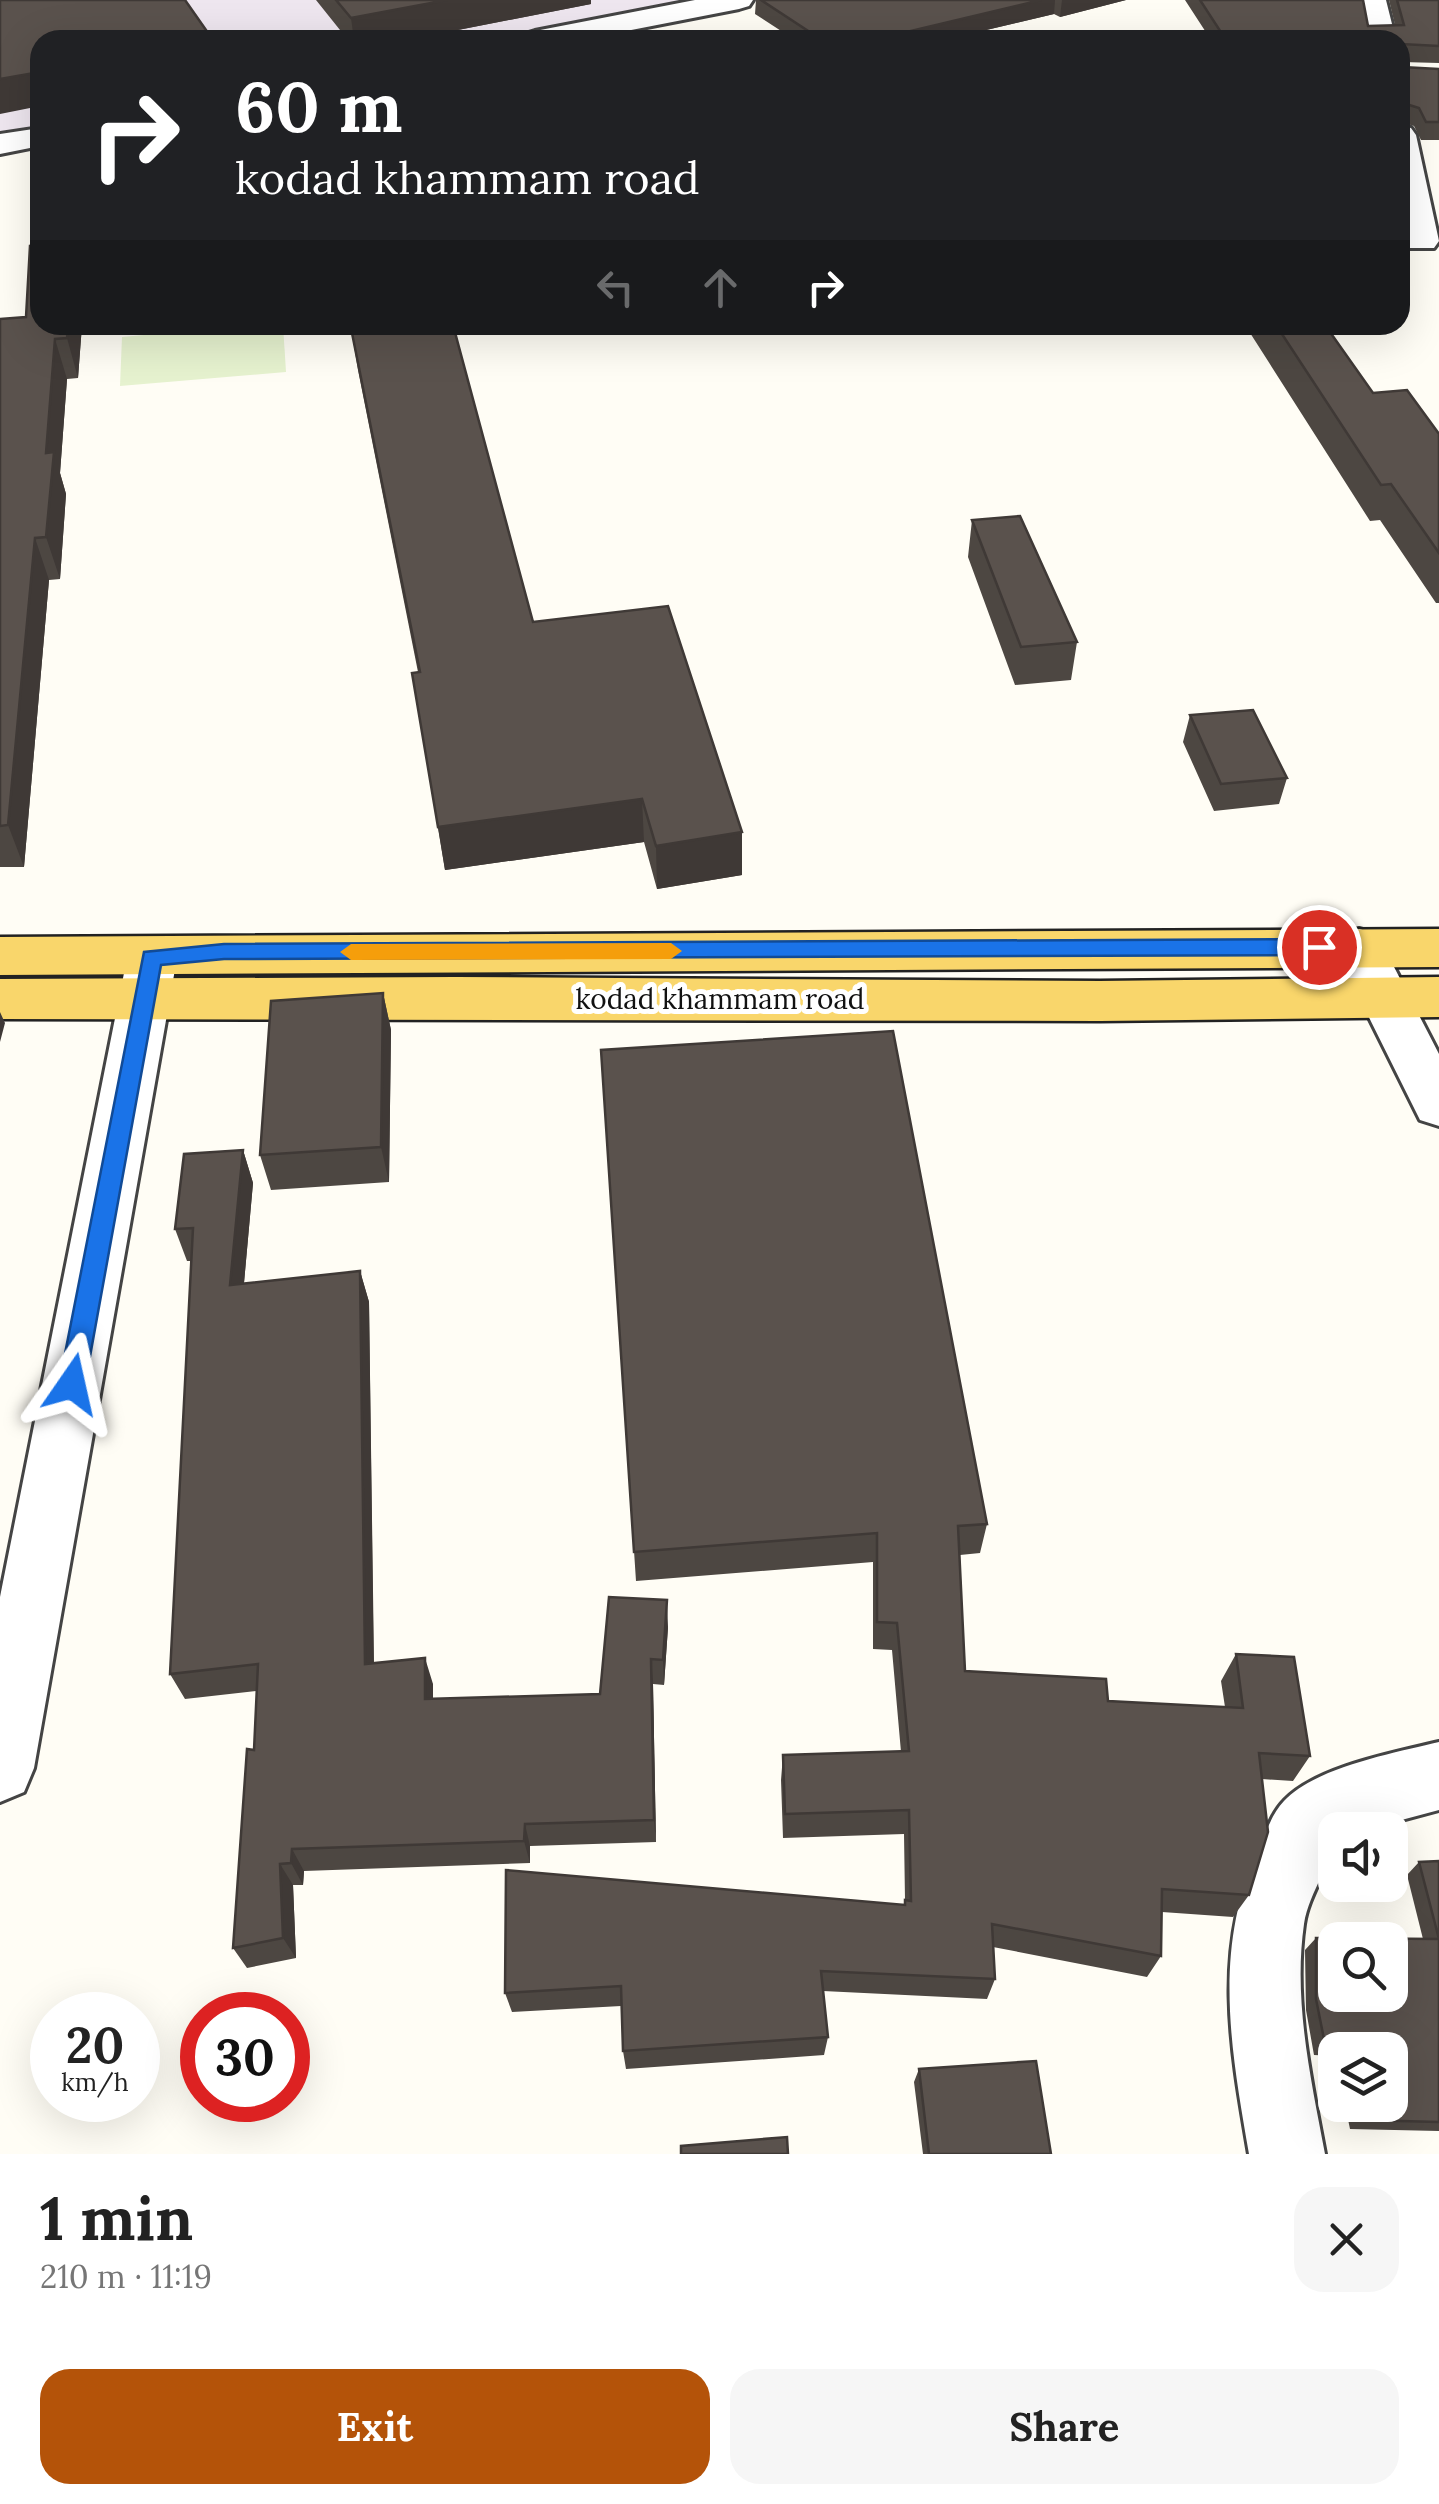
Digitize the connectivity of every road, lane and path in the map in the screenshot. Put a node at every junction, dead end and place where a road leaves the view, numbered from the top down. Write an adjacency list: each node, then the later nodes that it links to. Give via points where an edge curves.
1 (740, 0): 3 (street)
2 (1372, 0): 4 (street)
3 (586, 30)
4 (1378, 30)
5 (30, 138): 6 (street)
6 (0, 144)
7 (1410, 188): 8 (street)
8 (1420, 241)
9 (1359, 947): 10 (main road, kodad khammam road); 12 (main road, kodad khammam road, via 224,952); 13 (street)
10 (1439, 948)
11 (0, 956): 12 (main road, kodad khammam road)
12 (148, 978): 13 (main road, kodad khammam road, via 1100,1001); 15 (main road, kodad khammam road); 17 (street)
13 (1385, 997): 14 (main road, kodad khammam road); 16 (street)
14 (1439, 997)
15 (0, 1000)
16 (1439, 1105)
17 (0, 1768)
18 (1439, 1776): 19 (street, via 1366,1793 1308,1825 1285,1866 1263,1944 1269,2050)
19 (1287, 2154)

